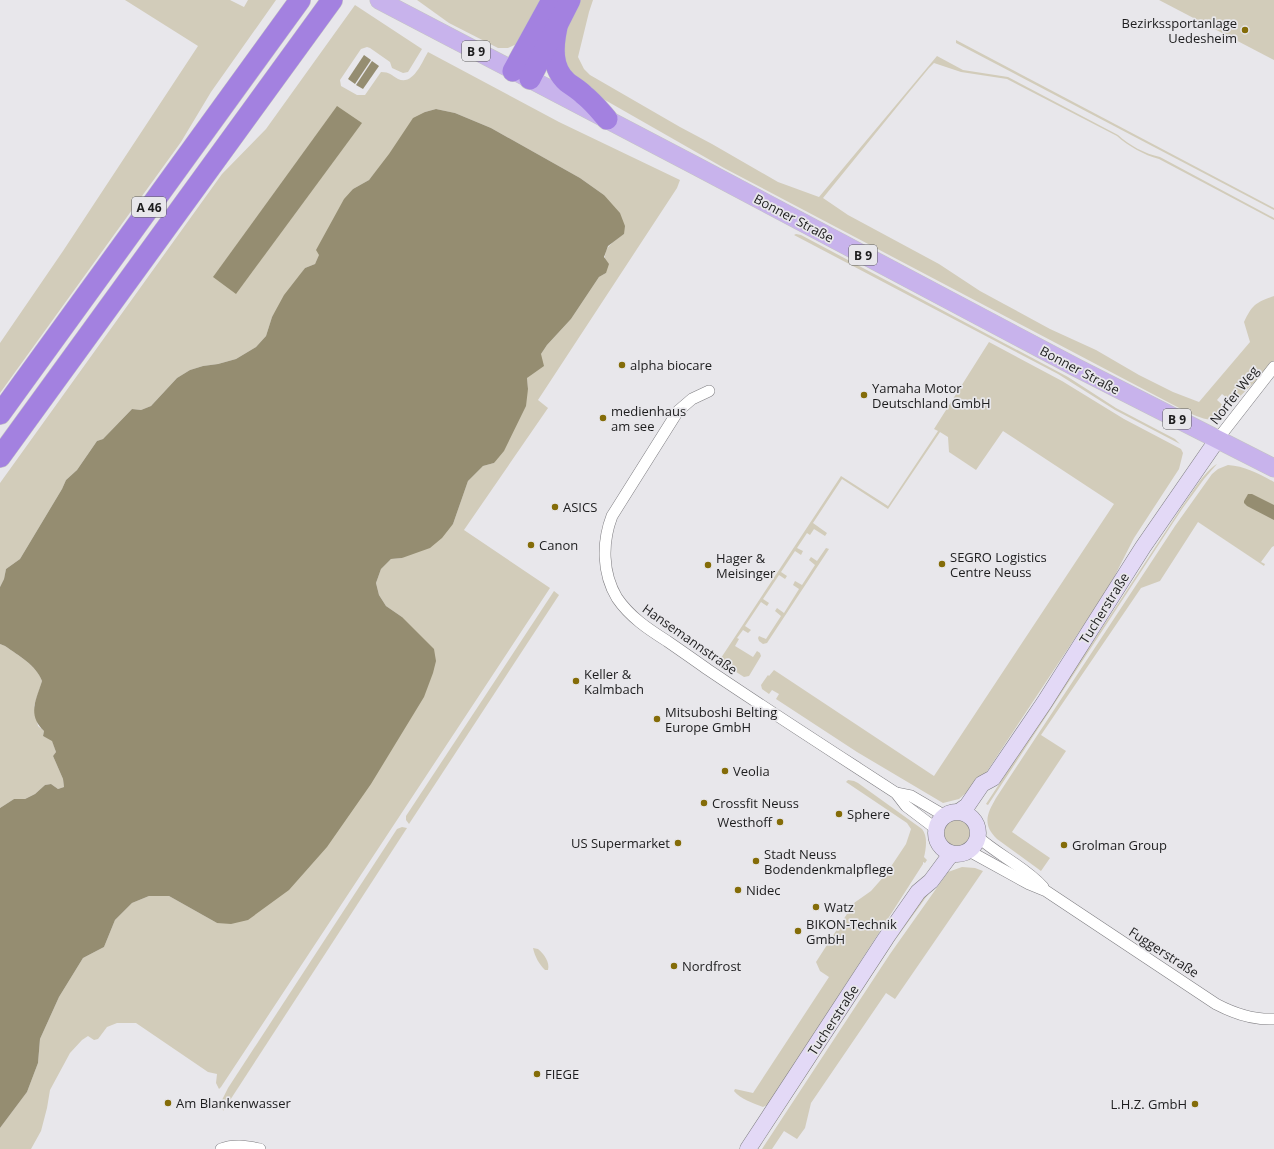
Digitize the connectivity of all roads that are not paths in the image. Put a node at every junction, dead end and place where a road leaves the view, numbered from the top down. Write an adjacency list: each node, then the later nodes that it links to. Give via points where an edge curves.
1 (379, 0): 7 (main road, Bonner Straße / B 9)
2 (552, 0): 7 (highway)
3 (570, 0): 6 (highway)
4 (299, 1): 11 (highway, A 46)
5 (327, 6): 13 (highway, A 46)
6 (557, 27): 7 (highway); 8 (highway, via 554,54 556,66 568,82)
7 (521, 75): 8 (main road, Bonner Straße / B 9)
8 (608, 120): 12 (main road, Bonner Straße / B 9, via 1083,372)
9 (1274, 367): 12 (street, Norfer Weg)
10 (709, 390): 16 (street, Hansemannstraße, via 692,399 678,411 612,516 605,553 608,576 614,591 628,612 650,631)
11 (0, 414)
12 (1217, 440): 14 (main road, Bonner Straße / B 9); 15 (main road, Tucherstraße, via 1143,547)
13 (0, 457)
14 (1274, 468)
15 (993, 778): 17 (main road, Tucherstraße, via 982,784 967,806); 18 (main road, Tucherstraße, via 991,790)
16 (896, 793): 17 (street, Hansemannstraße, via 911,796 940,813); 19 (street, Hansemannstraße, via 906,806)
17 (953, 813): 18 (main road, via 967,813); 19 (main road, via 941,819)
18 (975, 820): 20 (main road)
19 (936, 830): 21 (main road, via 935,835)
20 (978, 837): 22 (main road); 23 (street, Fuggerstraße, via 1035,879)
21 (946, 850): 22 (main road, via 960,854); 27 (main road, Tucherstraße, via 948,858 918,892 886,938)
22 (969, 851): 23 (street, Fuggerstraße)
23 (1046, 891): 24 (street, Fuggerstraße, via 1216,1004 1242,1016)
24 (1274, 1019)
25 (221, 1149): 26 (street, via 236,1146)
26 (260, 1149)
27 (748, 1149)

